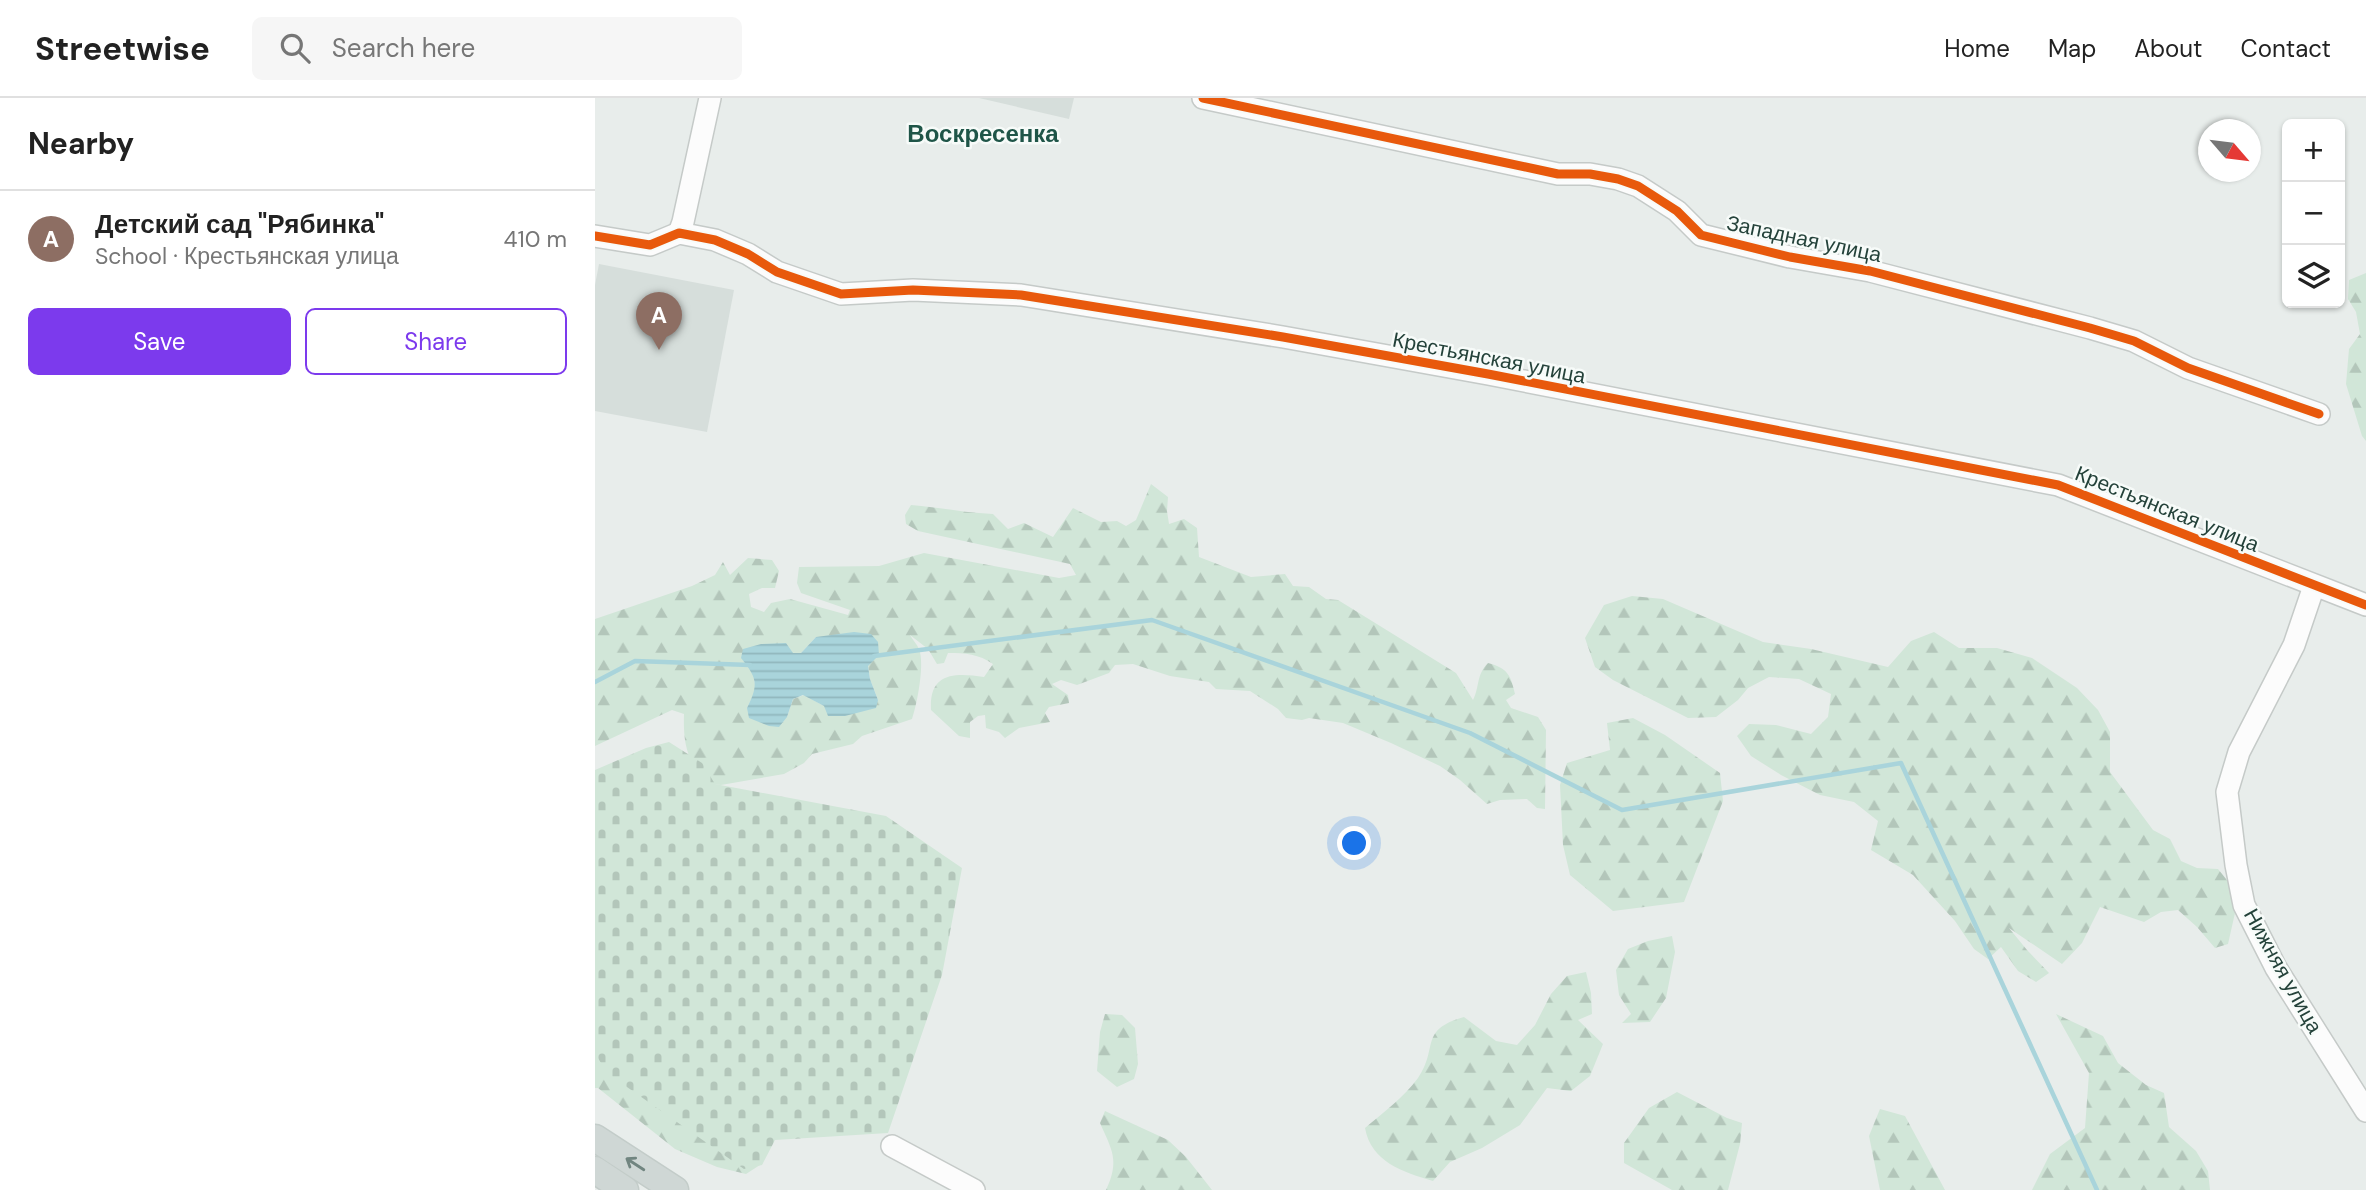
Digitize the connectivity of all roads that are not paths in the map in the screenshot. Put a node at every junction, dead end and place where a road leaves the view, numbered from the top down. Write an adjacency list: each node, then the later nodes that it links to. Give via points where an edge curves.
1 (711, 98): 3 (street)
2 (1203, 98): 5 (street, Западная улица, via 1558,174 1618,179 1677,211 1701,235 1870,271 2091,328)
3 (679, 233): 4 (street, via 650,245); 6 (street, Крестьянская улица, via 715,240 777,272 841,294 913,290 1021,295 1463,370 2057,485)
4 (596, 239)
5 (2319, 414)
6 (2314, 586): 7 (street, Крестьянская улица); 8 (street, Нижняя улица, via 2294,645 2239,752 2227,792 2244,905 2276,968)
7 (2366, 605)
8 (2366, 1111)
9 (595, 1138): 13 (main road, one-way to 9)
10 (892, 1146): 14 (street)
11 (595, 1170): 12 (main road)
12 (625, 1190)
13 (675, 1190)
14 (974, 1190)

